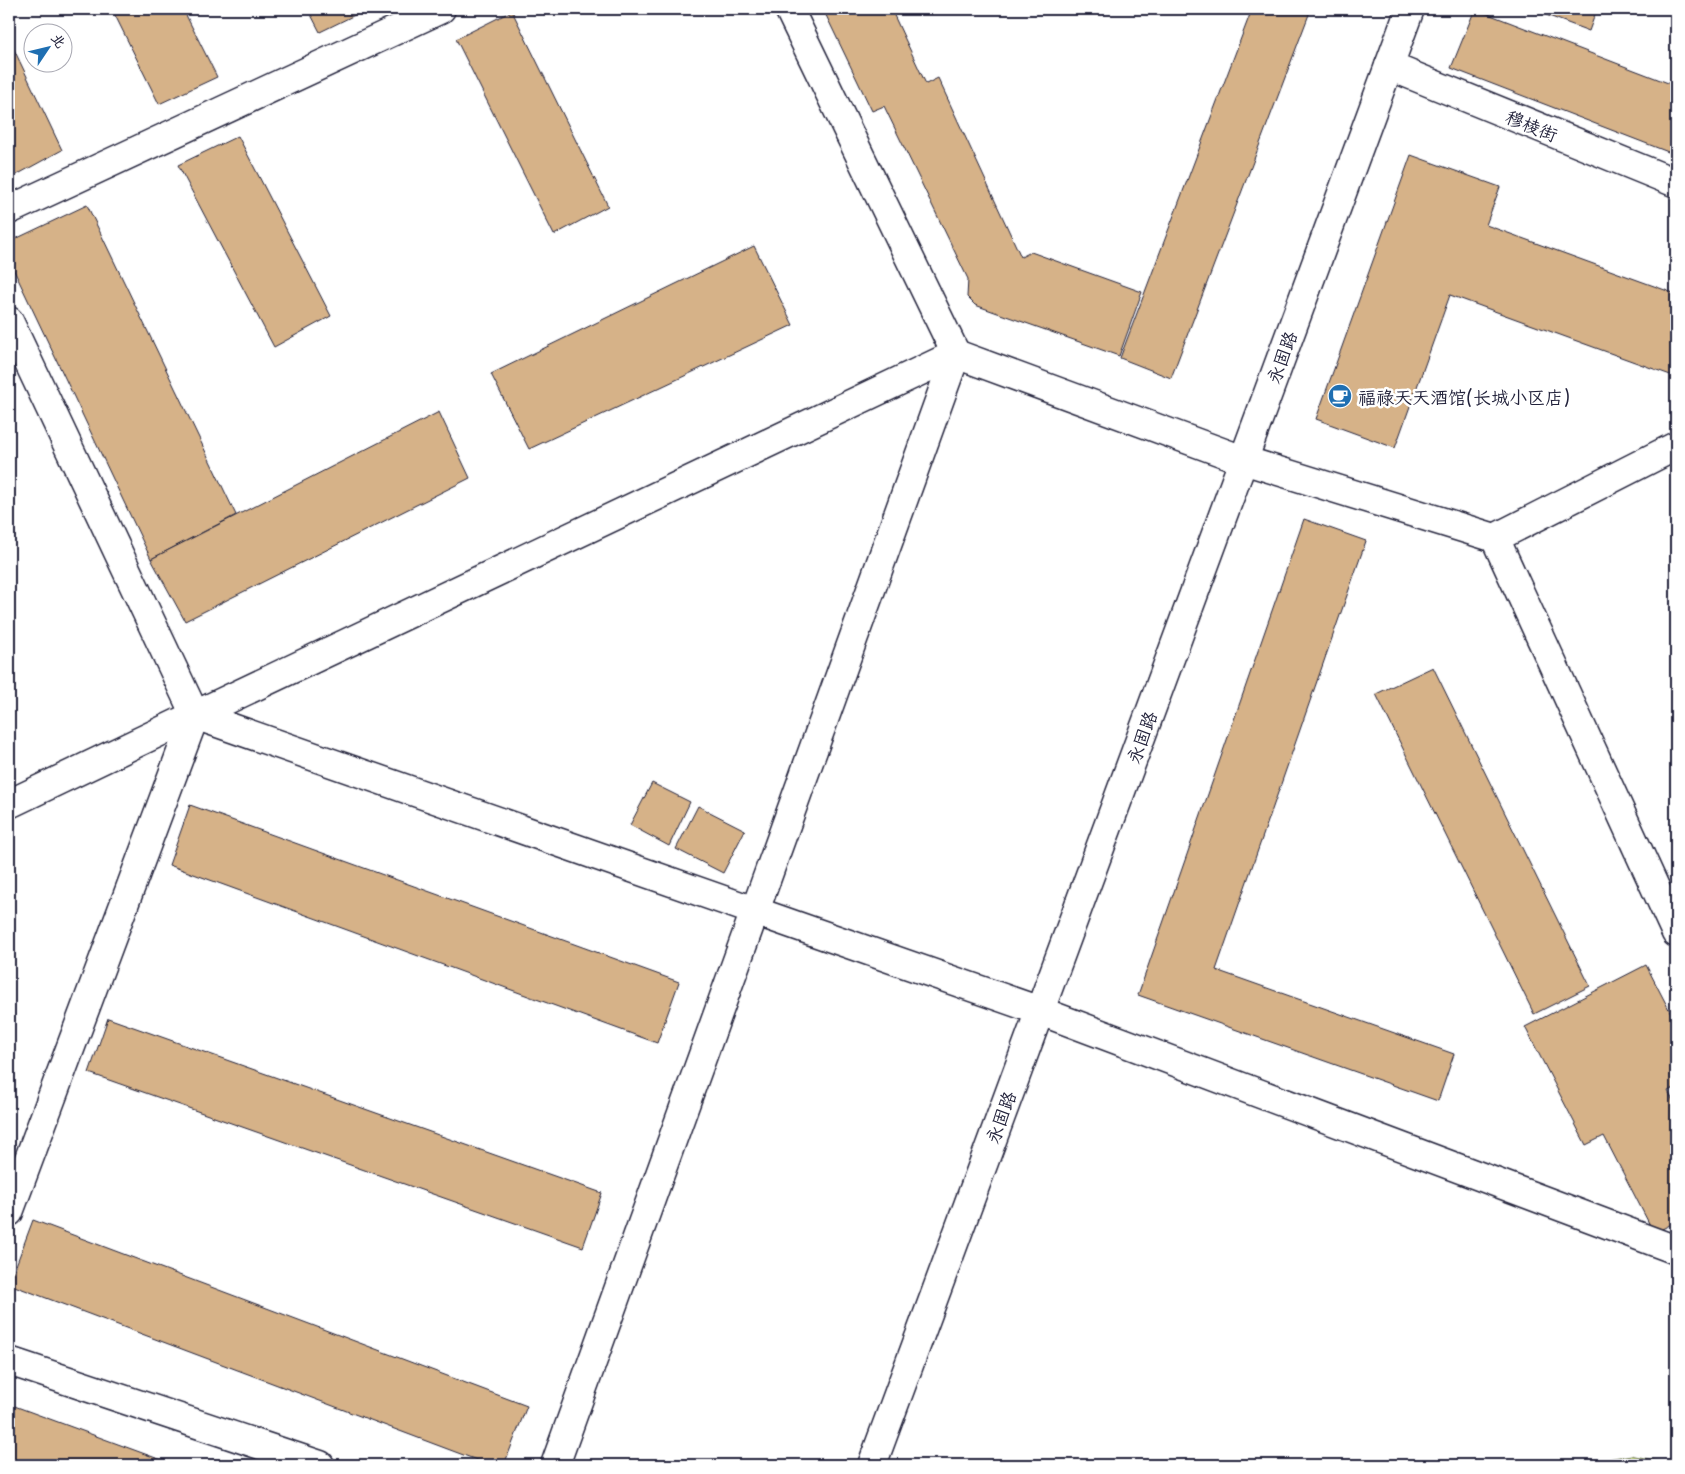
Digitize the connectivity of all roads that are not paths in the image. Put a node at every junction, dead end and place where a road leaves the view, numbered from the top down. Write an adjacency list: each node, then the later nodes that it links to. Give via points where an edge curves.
1 (442, 9): 6 (street)
2 (789, 9): 8 (street)
3 (1410, 9): 4 (street, 永固路)
4 (1389, 66): 5 (street, 穆棱街); 10 (street, 永固路)
5 (1676, 183)
6 (9, 210)
7 (9, 321): 12 (street)
8 (956, 354): 10 (street); 12 (street); 14 (street)
9 (1676, 446): 11 (street)
10 (1243, 460): 11 (street); 16 (street, 永固路)
11 (1494, 538): 15 (street)
12 (195, 716): 13 (street); 14 (street); 17 (street)
13 (9, 804)
14 (755, 911): 16 (street); 21 (street)
15 (1676, 932)
16 (1040, 1011): 18 (street); 22 (street, 永固路)
17 (9, 1212)
18 (1676, 1250)
19 (9, 1362): 20 (street)
20 (320, 1465)
21 (555, 1465)
22 (872, 1465)

